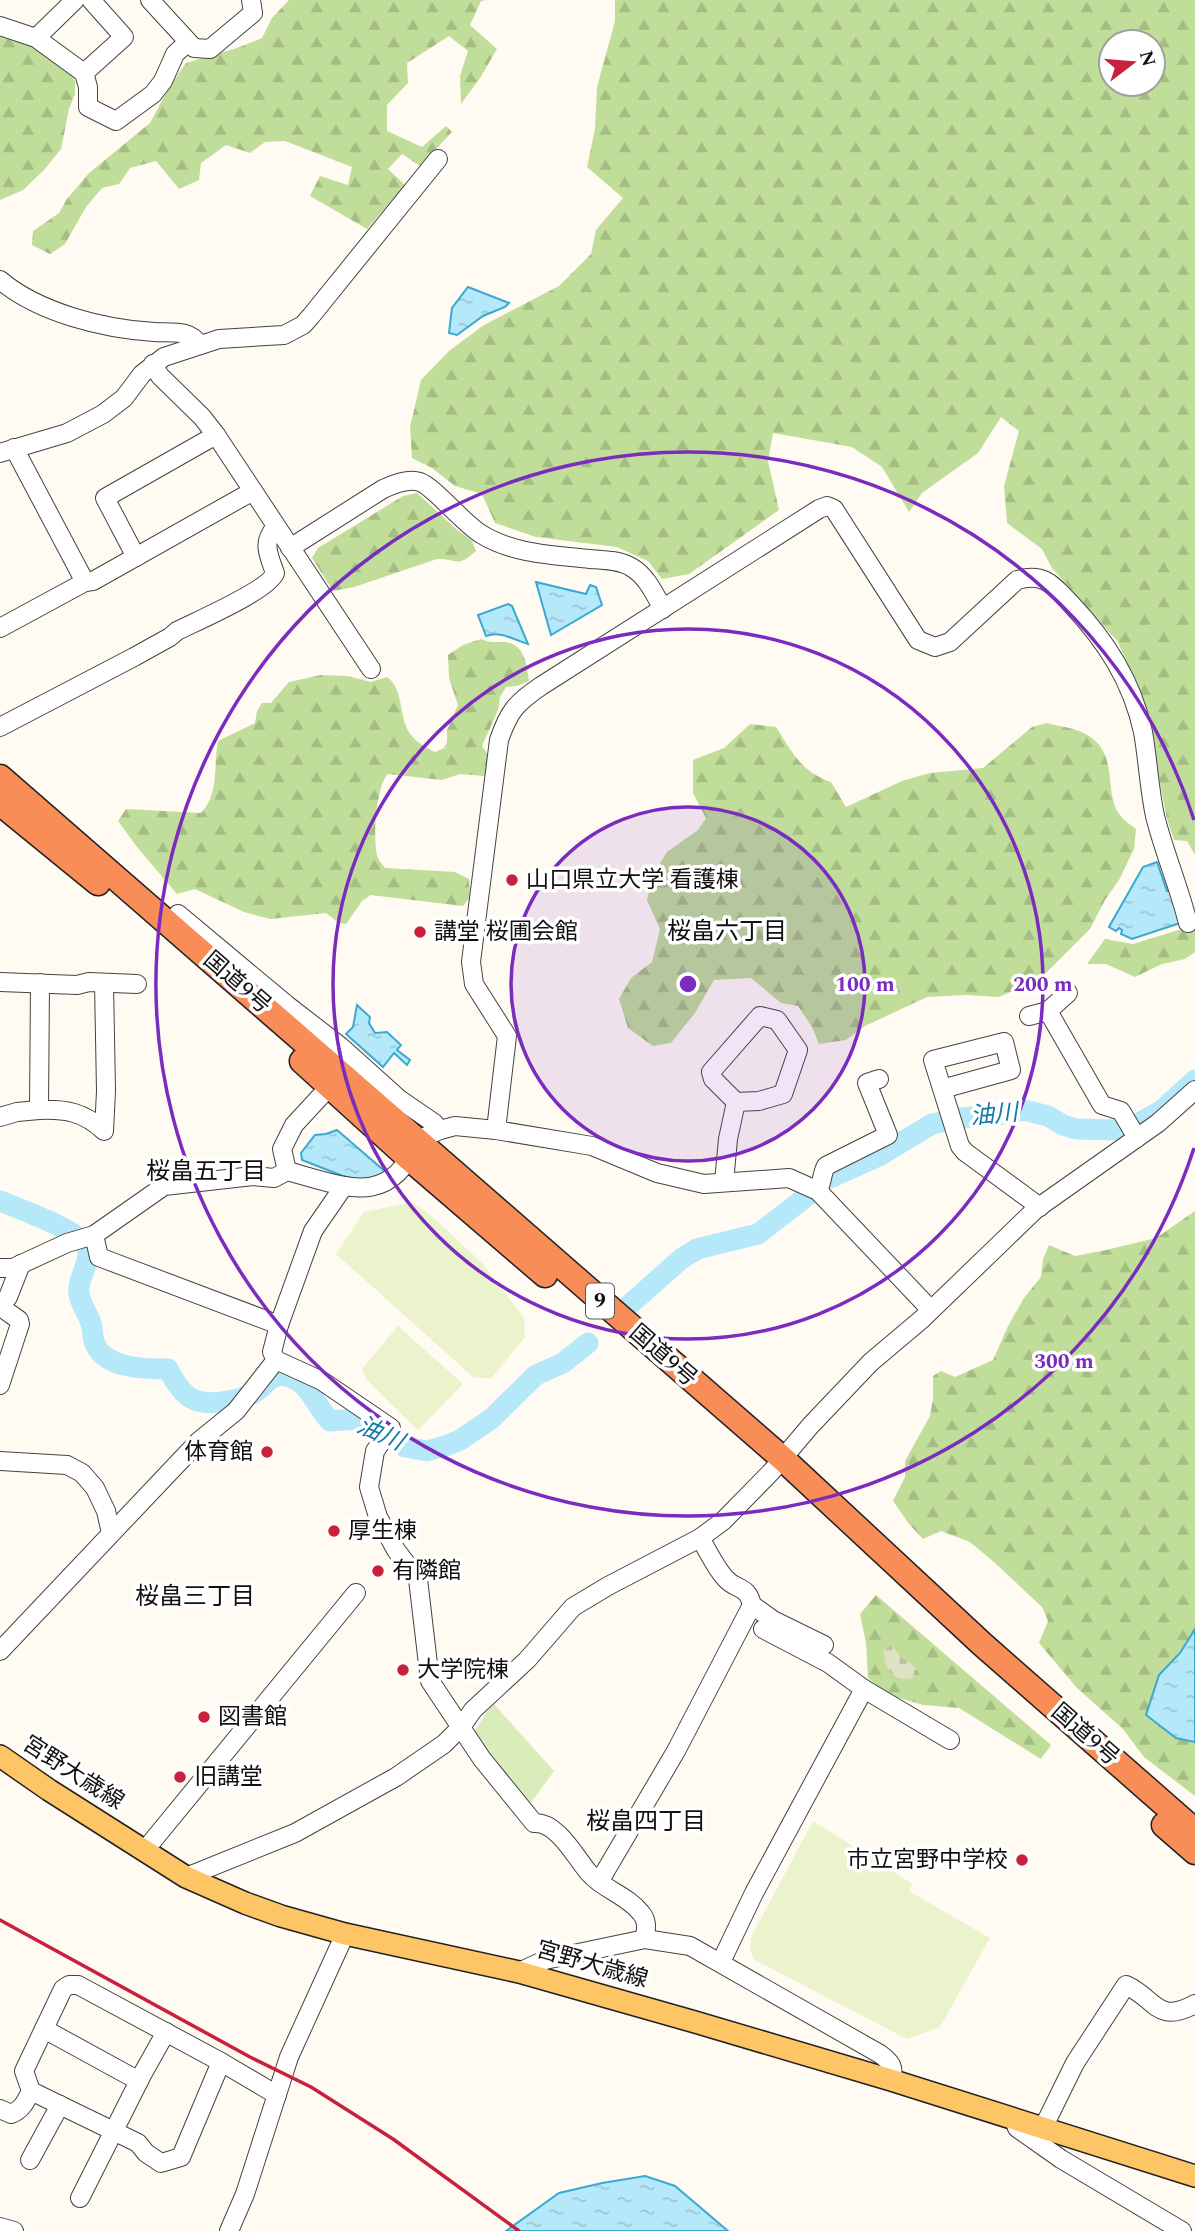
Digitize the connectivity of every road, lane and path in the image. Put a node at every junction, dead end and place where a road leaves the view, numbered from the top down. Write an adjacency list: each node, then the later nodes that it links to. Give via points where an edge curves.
1 (91, 0): 8 (street, via 124,37)
2 (150, 0): 7 (street)
3 (251, 0): 7 (street, via 253,13 210,49 194,48)
4 (64, 3): 6 (street)
5 (0, 26): 6 (street)
6 (36, 38): 8 (street)
7 (188, 42): 8 (street, via 175,54 153,94 116,121 89,107)
8 (84, 74)
9 (438, 159): 11 (street, via 303,325 285,335 219,339)
10 (0, 280): 11 (street, via 29,300 60,312 122,328 188,334)
11 (199, 345): 12 (street)
12 (153, 364): 13 (street); 14 (street, via 114,408 67,433)
13 (216, 435): 15 (street); 18 (street, via 104,498)
14 (7, 451): 19 (street)
15 (253, 491): 16 (street); 18 (street)
16 (276, 527): 17 (street); 23 (street, via 266,549 275,573 272,580)
17 (290, 548): 20 (street, via 383,489 419,482 482,535 506,546 633,568); 22 (street)
18 (136, 557): 19 (street)
19 (85, 582): 21 (street)
20 (663, 610): 26 (street, via 827,506 834,509 918,640 925,644 936,647 950,642 1017,580 1041,578 1093,627 1130,689 1143,733 1156,817); 43 (street, via 519,701 499,740 471,962 474,984 507,1036)
21 (0, 628)
22 (371, 669)
23 (0, 727)
24 (0, 777): 45 (highway, 国道9号 / 9)
25 (0, 803): 37 (highway, 国道9号 / 9, via 152,927)
26 (1188, 896): 28 (street)
27 (178, 914): 45 (street, via 399,1099 434,1123)
28 (1188, 923)
29 (0, 982): 31 (street)
30 (104, 983): 31 (street); 32 (street); 41 (street, via 104,1131 74,1111)
31 (40, 984): 41 (street)
32 (137, 984)
33 (1068, 993): 34 (street)
34 (1048, 1011): 35 (street); 44 (street, via 1102,1105 1121,1111)
35 (1029, 1016)
36 (867, 1083): 49 (street, via 888,1135 826,1166)
37 (330, 1087): 45 (highway, 国道9号 / 9); 46 (street, via 294,1125 282,1149)
38 (942, 1089): 50 (street, via 960,1146)
39 (1195, 1090): 44 (street)
40 (736, 1102): 40 (street, via 711,1072 761,1016 777,1020 798,1050 783,1094); 47 (street)
41 (39, 1110): 42 (street)
42 (0, 1117)
43 (496, 1130): 45 (street, via 454,1126); 47 (street, via 592,1146 636,1166 694,1183)
44 (1137, 1138): 50 (street)
45 (423, 1143): 48 (street, via 397,1176 372,1188); 60 (highway, 国道9号 / 9)
46 (287, 1171): 48 (street); 51 (street, via 274,1178 253,1175 164,1186)
47 (724, 1182): 49 (street, via 789,1178)
48 (344, 1186): 56 (street, via 313,1231)
49 (818, 1191): 55 (street)
50 (1040, 1207): 55 (street)
51 (94, 1235): 52 (street); 56 (street, via 99,1257)
52 (21, 1264): 53 (street); 54 (street)
53 (0, 1268)
54 (1, 1308): 58 (street, via 20,1324)
55 (931, 1310): 60 (street, via 871,1362)
56 (279, 1325): 57 (street, via 272,1352)
57 (276, 1360): 61 (street, via 236,1411 200,1441); 69 (street, via 322,1381 391,1428 375,1451 369,1488 378,1517 418,1580 430,1681)
58 (0, 1385)
59 (0, 1461): 61 (street, via 67,1465 82,1473 95,1488)
60 (778, 1465): 62 (street); 72 (highway, 国道9号 / 9); 74 (highway, 国道9号 / 9, via 978,1660)
61 (111, 1533): 67 (street)
62 (700, 1538): 64 (street, via 725,1579 750,1595); 69 (street, via 573,1607)
63 (356, 1594): 73 (street)
64 (751, 1605): 66 (street); 76 (street, via 682,1739)
65 (763, 1629): 68 (street)
66 (824, 1645)
67 (0, 1651)
68 (864, 1689): 70 (street); 79 (street)
69 (461, 1727): 75 (street, via 396,1777 306,1828); 76 (street, via 534,1823 560,1835)
70 (950, 1740)
71 (0, 1756): 73 (main road, 宮野大歳線)
72 (1195, 1830)
73 (145, 1850): 75 (main road, 宮野大歳線)
74 (1195, 1852)
75 (186, 1877): 77 (main road, 宮野大歳線, via 281,1916)
76 (599, 1882): 78 (street, via 643,1914)
77 (345, 1934): 80 (main road, 宮野大歳線); 88 (street, via 289,2057)
78 (645, 1939): 79 (street, via 690,1946); 80 (street, via 545,1960)
79 (721, 1962): 85 (street, via 880,2054 894,2068)
80 (519, 1972): 85 (main road, 宮野大歳線)
81 (1195, 2004): 92 (street, via 1171,2013 1157,2009 1126,1985 1074,2063)
82 (44, 2029): 83 (street, via 63,1989 78,1985); 86 (street); 87 (street, via 24,2071)
83 (166, 2032): 84 (street); 86 (street)
84 (221, 2062): 88 (street); 93 (street, via 181,2157 161,2163 138,2143)
85 (891, 2080): 91 (main road, 宮野大歳線)
86 (139, 2081): 93 (street)
87 (32, 2091): 89 (street); 90 (street, via 15,2112)
88 (277, 2095): 99 (street)
89 (60, 2105): 93 (street); 94 (street)
90 (0, 2109)
91 (1014, 2119): 92 (main road, 宮野大歳線); 100 (street, via 1017,2128 1061,2159)
92 (1044, 2129): 95 (main road, 宮野大歳線)
93 (113, 2131): 96 (street)
94 (30, 2160)
95 (1195, 2176)
96 (80, 2198)
97 (0, 2227): 98 (street)
98 (14, 2231)
99 (229, 2231)
100 (1182, 2231)

